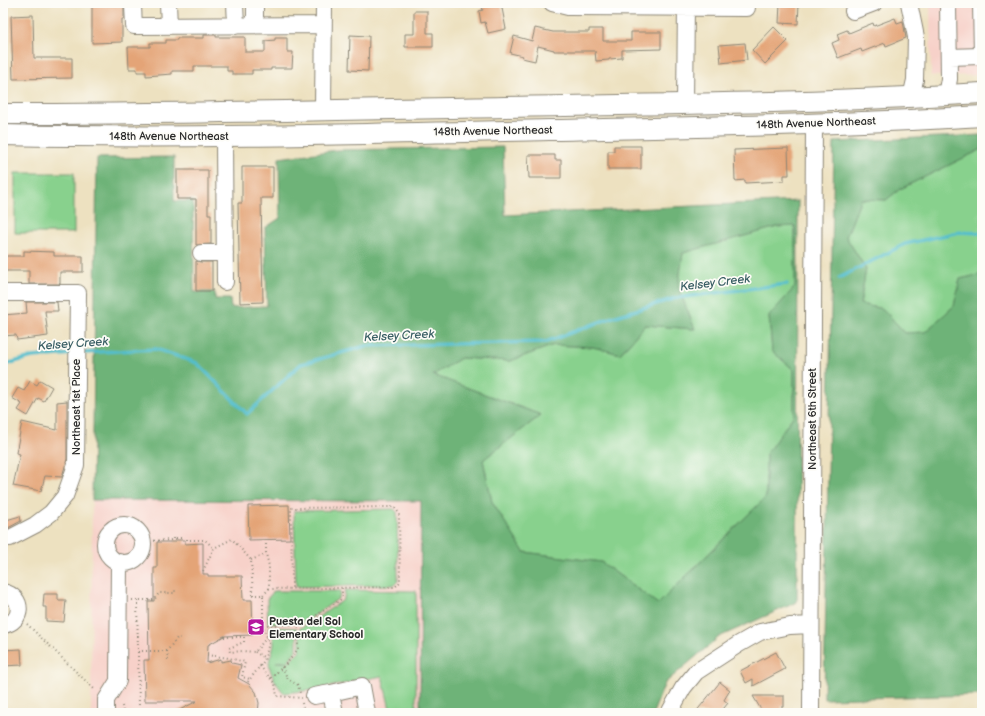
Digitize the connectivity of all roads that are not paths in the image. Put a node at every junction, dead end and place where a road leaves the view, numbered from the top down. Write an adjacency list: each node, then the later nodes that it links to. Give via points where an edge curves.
1 (135, 3): 16 (street, via 134,26)
2 (168, 3): 16 (street)
3 (235, 3): 17 (street)
4 (255, 3): 14 (street)
5 (324, 3): 15 (street)
6 (552, 3): 11 (street, via 568,7)
7 (874, 3): 13 (street)
8 (909, 3): 22 (street, via 916,37 915,80)
9 (948, 3): 19 (street)
10 (981, 3): 18 (street)
11 (686, 5): 12 (street); 23 (street)
12 (747, 8)
13 (853, 11)
14 (255, 25): 15 (street); 17 (street)
15 (324, 25): 24 (street)
16 (169, 26): 17 (street)
17 (236, 26)
18 (982, 56): 19 (street)
19 (948, 57): 21 (street, via 949,79)
20 (982, 93): 21 (main road, 148th Avenue Northeast)
21 (946, 96): 22 (main road, 148th Avenue Northeast); 28 (main road, via 944,107 940,110)
22 (911, 97): 23 (main road, 148th Avenue Northeast)
23 (685, 104): 24 (main road, 148th Avenue Northeast)
24 (323, 110): 25 (main road, 148th Avenue Northeast)
25 (252, 112): 26 (main road, 148th Avenue Northeast); 31 (main road, via 196,123)
26 (3, 114)
27 (982, 116): 28 (main road, 148th Avenue Northeast)
28 (896, 120): 29 (main road, 148th Avenue Northeast)
29 (814, 124): 32 (main road, 148th Avenue Northeast); 41 (street, Northeast 6th Street)
30 (3, 135): 31 (main road, 148th Avenue Northeast)
31 (194, 136): 32 (main road, 148th Avenue Northeast)
32 (224, 136): 33 (street)
33 (225, 252): 34 (street); 35 (street)
34 (201, 253)
35 (225, 282)
36 (3, 293): 37 (street, Northeast 1st Place, via 78,293 76,465 64,496 51,513 35,525 10,538)
37 (3, 538)
38 (118, 562): 44 (street, via 118,681 106,700)
39 (3, 592): 40 (street, via 14,597 19,607 16,618)
40 (3, 625)
41 (811, 625): 47 (street, via 760,632 739,644 696,672 683,688); 48 (street, Northeast 6th Street)
42 (331, 693): 43 (street); 45 (street); 46 (street, via 362,686)
43 (308, 697)
44 (106, 713)
45 (335, 713)
46 (367, 713)
47 (669, 713)
48 (811, 713)

